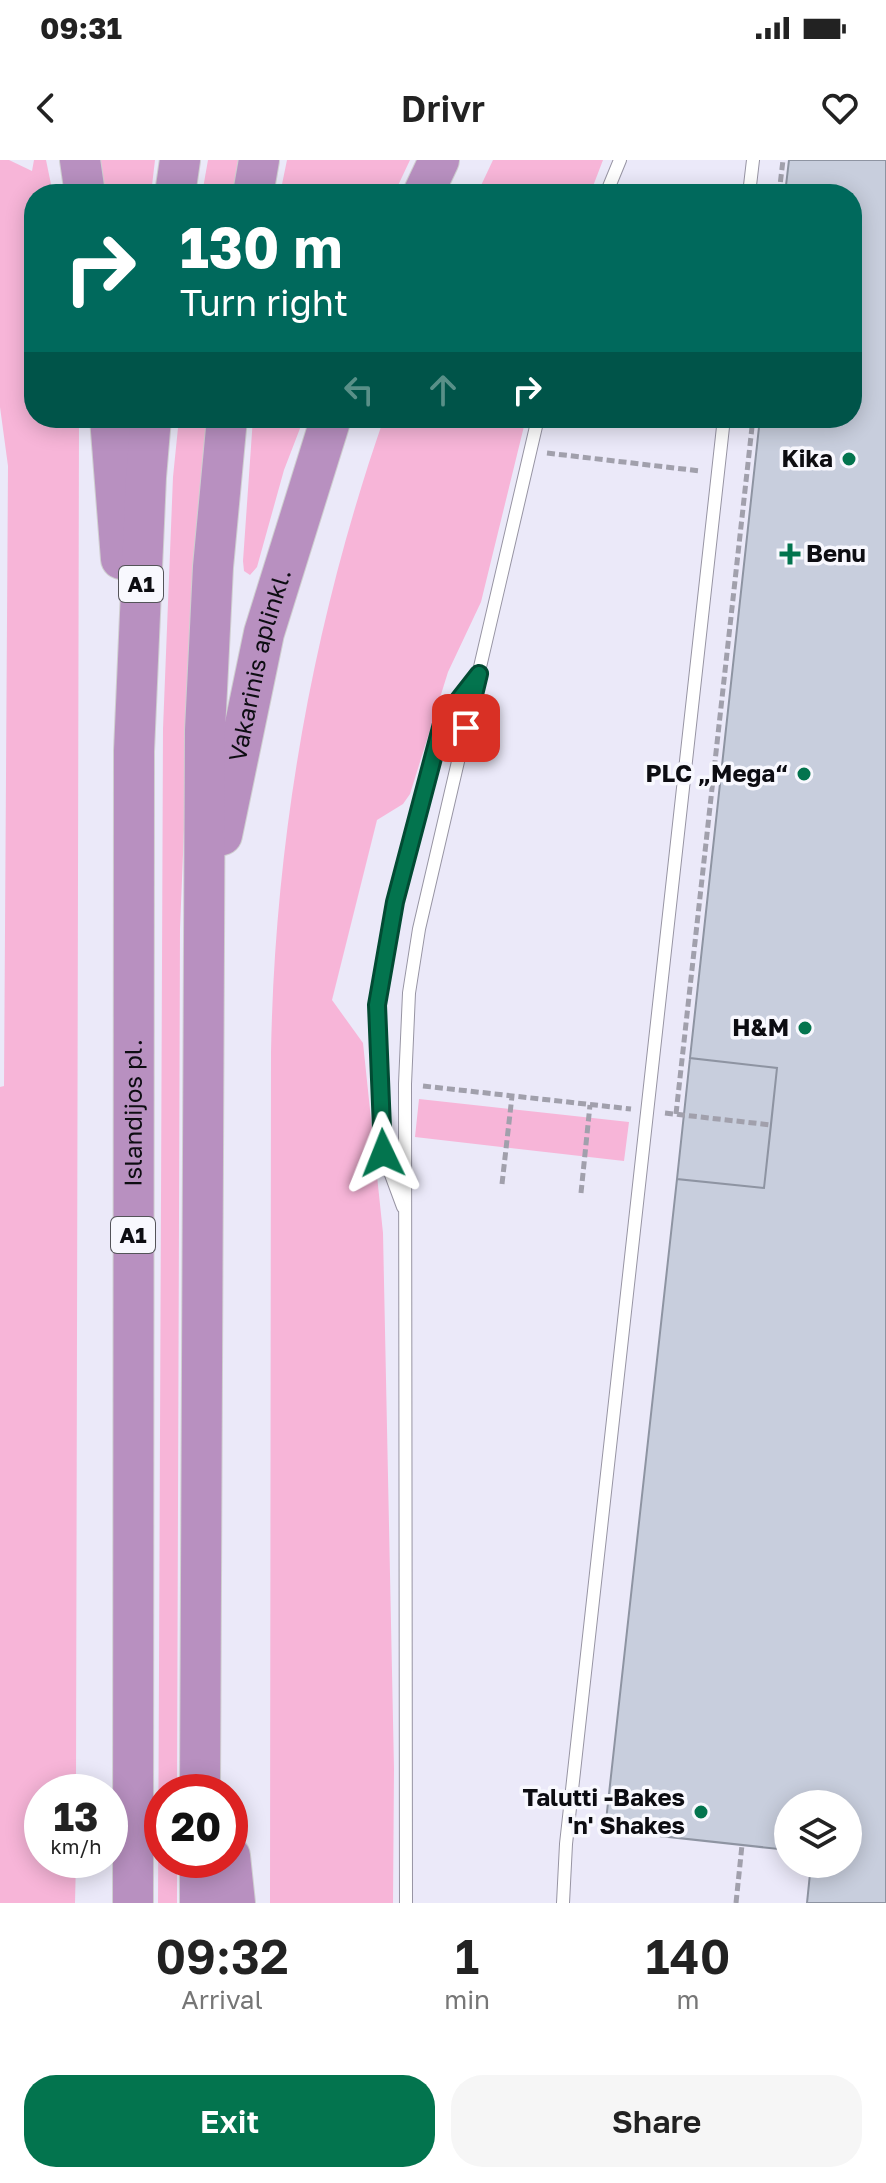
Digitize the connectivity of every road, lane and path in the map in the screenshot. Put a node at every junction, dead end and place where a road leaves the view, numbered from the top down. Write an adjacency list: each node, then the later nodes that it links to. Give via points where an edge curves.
1 (80, 160): 8 (highway)
2 (180, 160): 9 (highway)
3 (259, 160): 10 (highway)
4 (439, 160): 11 (highway)
5 (620, 160): 12 (lane)
6 (753, 160): 13 (lane)
7 (783, 160): 14 (path)
8 (84, 184)
9 (176, 184)
10 (255, 184)
11 (428, 184)
12 (610, 184)
13 (750, 184)
14 (780, 184)
15 (111, 428): 27 (highway)
16 (150, 428): 27 (highway, Islandijos pl. / A1)
17 (226, 428): 28 (highway, via 205,730)
18 (328, 428): 28 (highway, Vakarinis aplinkl., via 264,633)
19 (536, 428): 22 (lane)
20 (723, 428): 23 (lane)
21 (752, 428): 24 (path)
22 (531, 451): 23 (path); 26 (lane)
23 (718, 473): 24 (path); 32 (lane)
24 (745, 486): 25 (path); 33 (path)
25 (753, 490)
26 (479, 674): 29 (lane, via 419,929 409,993); 37 (lane, via 443,720 395,902 377,1005 383,1153)
27 (134, 751): 39 (highway, Islandijos pl. / A1)
28 (205, 917): 38 (highway)
29 (405, 1084): 30 (path); 37 (lane)
30 (512, 1096): 31 (path); 35 (path)
31 (590, 1105): 32 (path); 36 (path)
32 (647, 1111): 33 (path); 51 (lane)
33 (676, 1114): 34 (path)
34 (771, 1125)
35 (502, 1184)
36 (581, 1193)
37 (406, 1214): 50 (lane)
38 (200, 1662): 40 (highway); 41 (highway)
39 (133, 1718): 46 (highway); 47 (highway, Islandijos pl. / A1)
40 (200, 1774)
41 (217, 1774)
42 (742, 1845): 45 (path)
43 (200, 1878): 48 (highway)
44 (232, 1878): 49 (highway)
45 (737, 1902)
46 (111, 1903)
47 (133, 1903)
48 (200, 1903)
49 (235, 1903)
50 (406, 1903)
51 (563, 1903)

